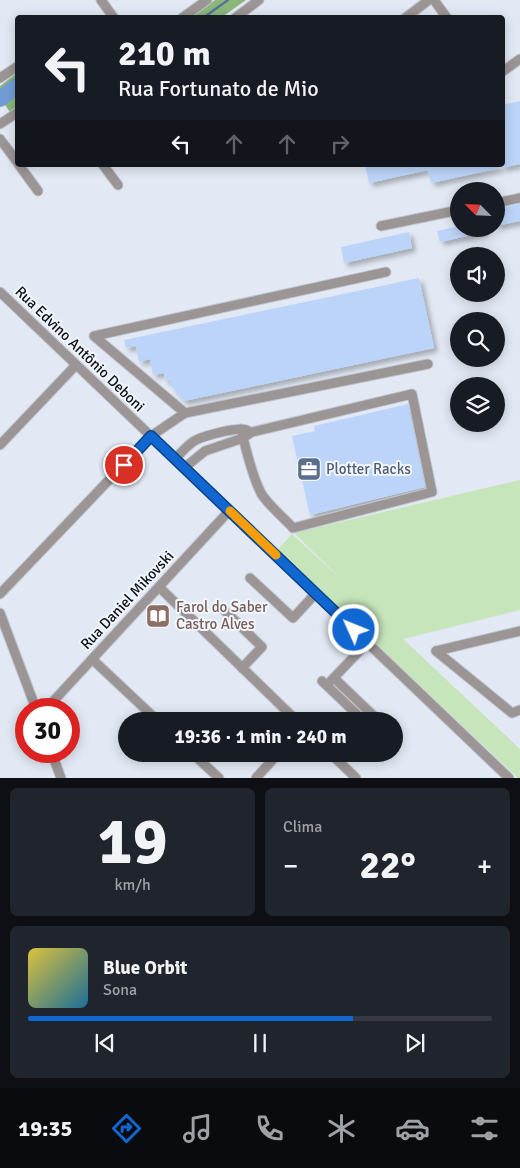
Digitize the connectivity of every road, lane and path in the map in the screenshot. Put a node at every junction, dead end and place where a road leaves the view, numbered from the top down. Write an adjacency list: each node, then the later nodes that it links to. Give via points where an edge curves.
1 (101, 0): 6 (street)
2 (206, 0): 7 (street)
3 (259, 0): 8 (street)
4 (428, 0): 9 (street)
5 (434, 0): 10 (street)
6 (112, 15)
7 (186, 15)
8 (239, 15)
9 (409, 15)
10 (445, 15)
11 (520, 59): 13 (street)
12 (15, 68): 14 (street)
13 (505, 70)
14 (0, 78)
15 (15, 113): 16 (street)
16 (2, 119)
17 (0, 139): 18 (street)
18 (15, 160)
19 (20, 167): 22 (street)
20 (104, 167): 21 (street)
21 (118, 185)
22 (38, 191)
23 (520, 198): 24 (street)
24 (505, 201)
25 (450, 212): 26 (street)
26 (381, 226)
27 (386, 272): 31 (street, via 94,336)
28 (1, 294): 29 (street, Rua Edvino Antônio Deboni)
29 (76, 364): 33 (street, Rua Edvino Antônio Deboni); 34 (street)
30 (428, 364): 31 (street)
31 (185, 413): 33 (street)
32 (242, 433): 32 (street, via 261,494 293,528 432,492 412,394); 35 (street, via 195,440); 36 (street, via 205,451)
33 (151, 436): 35 (street, Rua Edvino Antônio Deboni); 41 (street)
34 (0, 445)
35 (175, 459): 36 (street, Rua Edvino Antônio Deboni)
36 (184, 468): 37 (street, Rua Edvino Antônio Deboni)
37 (229, 511): 39 (street, Rua Daniel Mikovski); 40 (street, Rua Edvino Antônio Deboni)
38 (250, 578): 40 (street, via 293,618)
39 (159, 587): 46 (street, Rua Daniel Mikovski); 47 (street)
40 (316, 593): 45 (street, Rua Edvino Antônio Deboni)
41 (0, 594)
42 (223, 609): 47 (street, via 262,647)
43 (0, 613): 49 (street)
44 (520, 631): 51 (street, via 436,651 512,713)
45 (368, 643): 48 (street); 64 (street, Rua Edvino Antônio Deboni)
46 (92, 659): 50 (street, Rua Daniel Mikovski); 52 (street)
47 (242, 668): 53 (street)
48 (334, 678): 54 (street, via 324,683); 55 (street)
49 (32, 698)
50 (56, 698)
51 (520, 710)
52 (148, 712)
53 (288, 712)
54 (355, 712)
55 (370, 712)
56 (202, 762): 61 (street)
57 (271, 762): 62 (street)
58 (339, 762): 63 (street)
59 (55, 763): 60 (street)
60 (61, 778)
61 (219, 778)
62 (256, 778)
63 (356, 778)
64 (510, 778)

